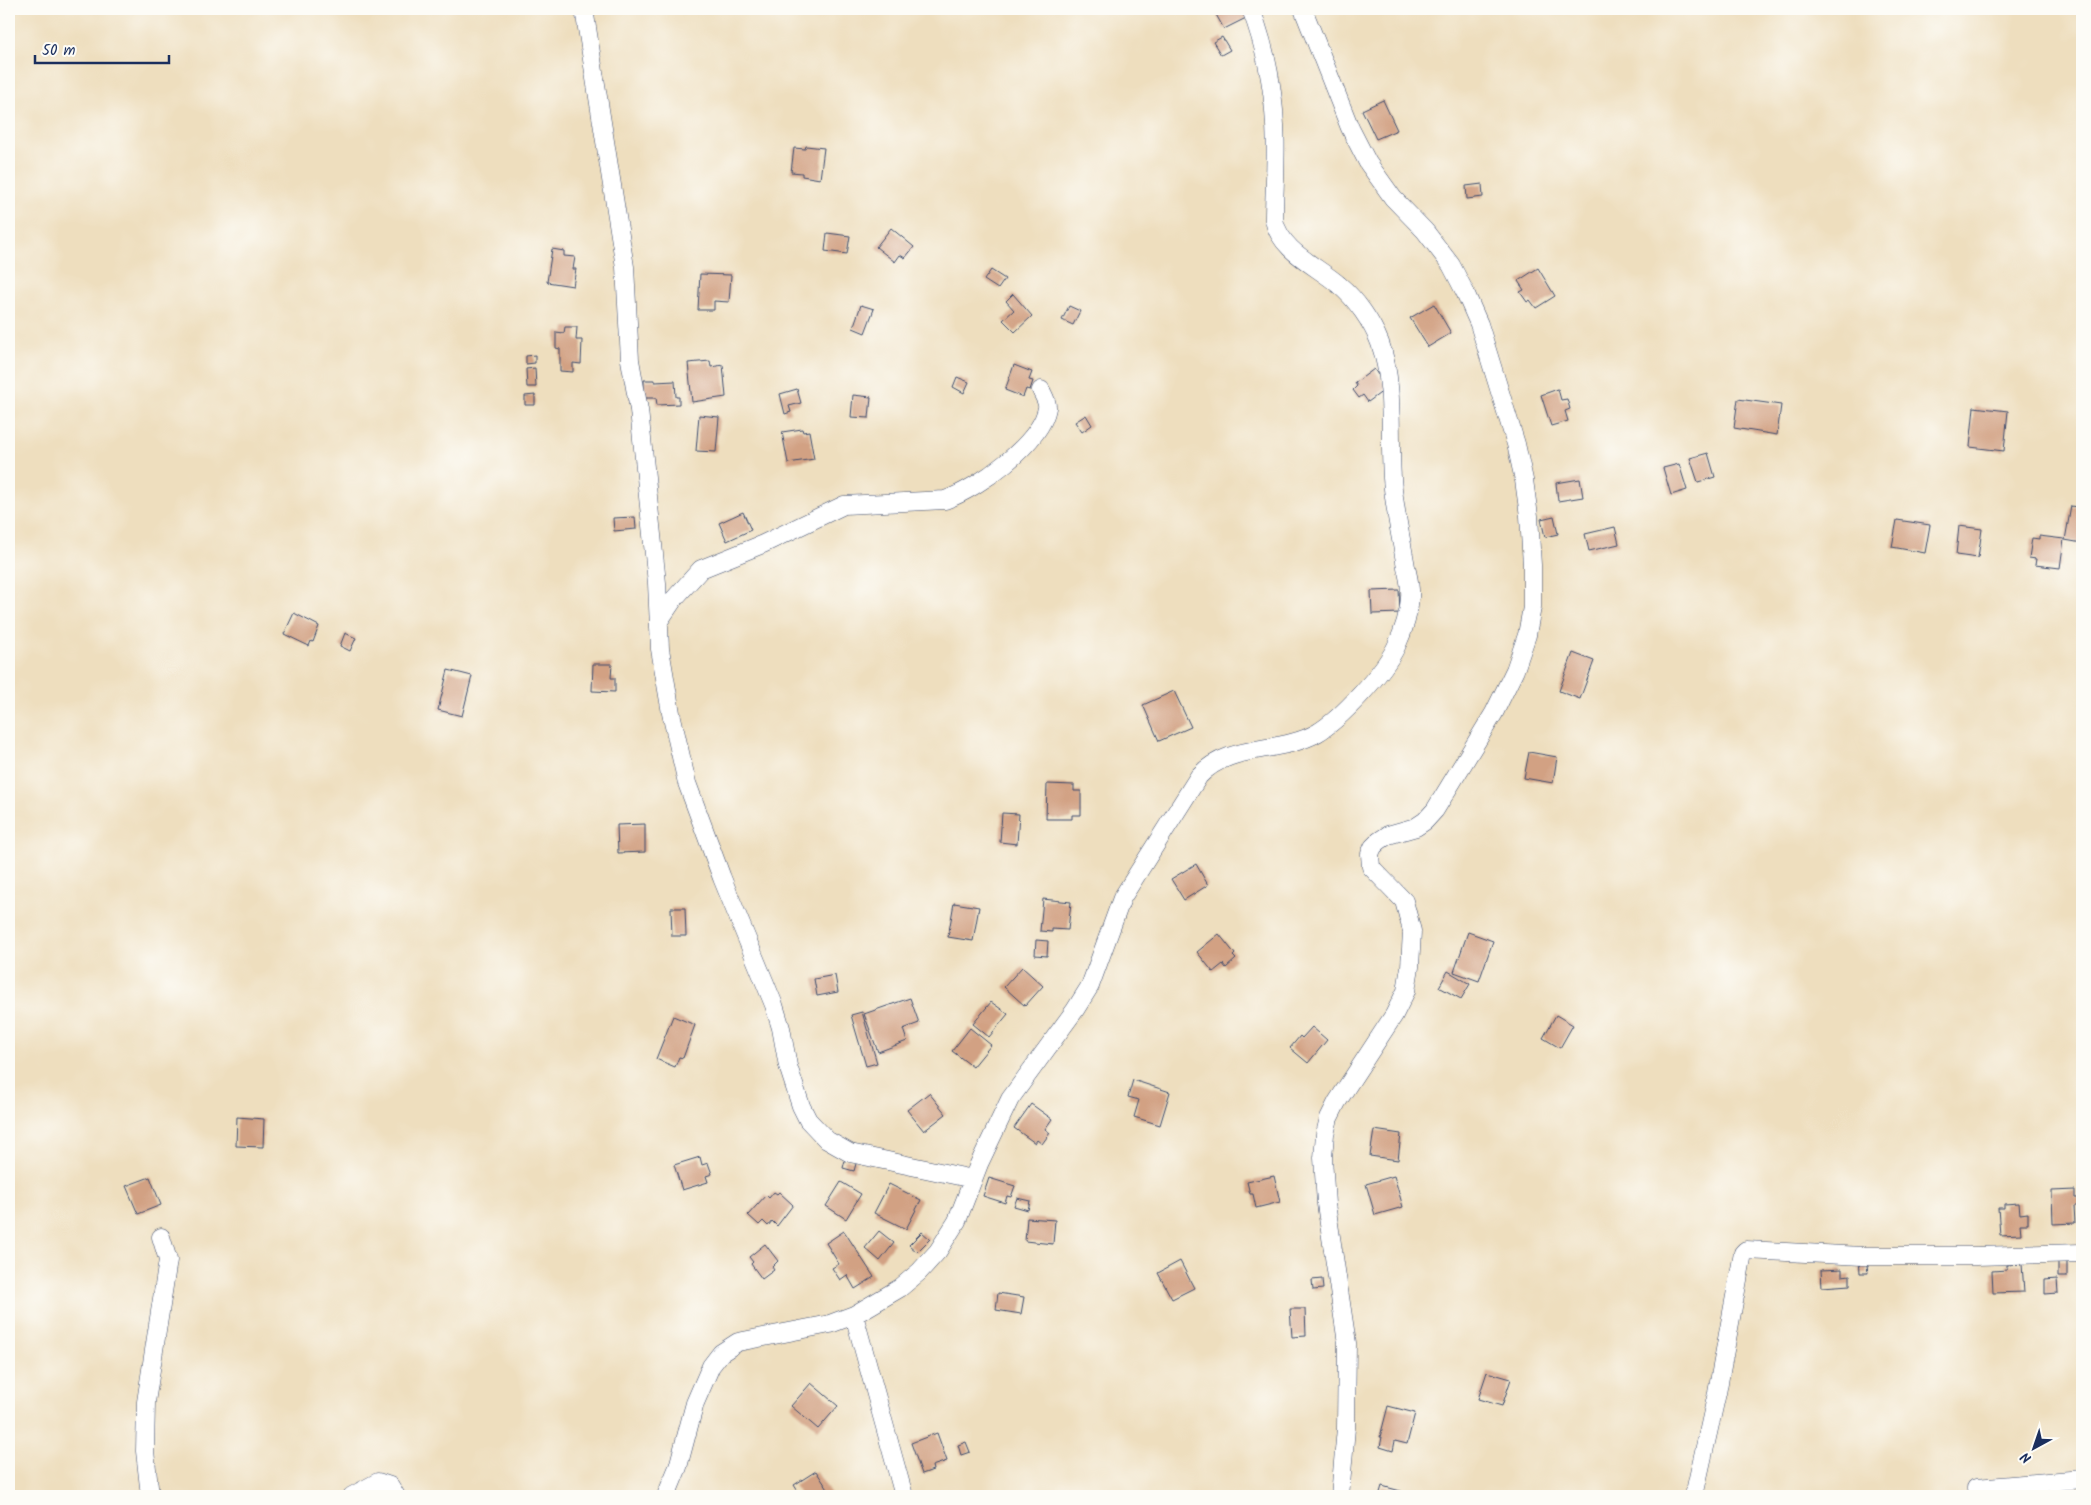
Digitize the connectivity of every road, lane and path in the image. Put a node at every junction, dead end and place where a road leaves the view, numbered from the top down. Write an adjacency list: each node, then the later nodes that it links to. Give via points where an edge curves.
1 (584, 9): 5 (street, via 624,267 630,360 639,410)
2 (1252, 9): 6 (street, via 1270,79 1275,125 1276,231 1290,248 1341,286 1362,310 1379,342 1388,374 1394,500 1410,595 1406,619 1395,648 1379,671 1320,732 1291,744 1225,757 1207,767 1199,776 1122,898 1090,986 1010,1099)
3 (1303, 9): 17 (street, via 1350,128 1368,163 1393,198 1425,231 1451,265 1479,324 1516,444 1529,516 1532,565 1532,607 1527,635 1515,670 1494,712 1435,810 1416,827 1379,841 1370,854 1371,867 1404,901 1412,931 1406,991 1337,1102 1325,1134 1326,1204 1347,1343 1346,1428)
4 (1041, 390): 5 (street, via 1047,406 1038,430 1023,448 961,494 945,500 844,505 702,569 674,599)
5 (660, 621): 6 (street, via 660,649 687,783 774,1006 788,1066 808,1120 828,1140 850,1153)
6 (973, 1179): 9 (street, via 957,1222 928,1263 900,1288)
7 (162, 1237): 12 (street, via 168,1260 146,1402)
8 (2082, 1253): 18 (street, via 1871,1256 1746,1250)
9 (854, 1315): 15 (street, via 830,1324 738,1342 721,1353 711,1366 695,1404 678,1467); 16 (street)
10 (2082, 1479): 11 (street)
11 (1976, 1488)
12 (150, 1496)
13 (352, 1496): 14 (street, via 378,1482 390,1486)
14 (396, 1496)
15 (666, 1496)
16 (904, 1496)
17 (1340, 1496)
18 (1694, 1496)

